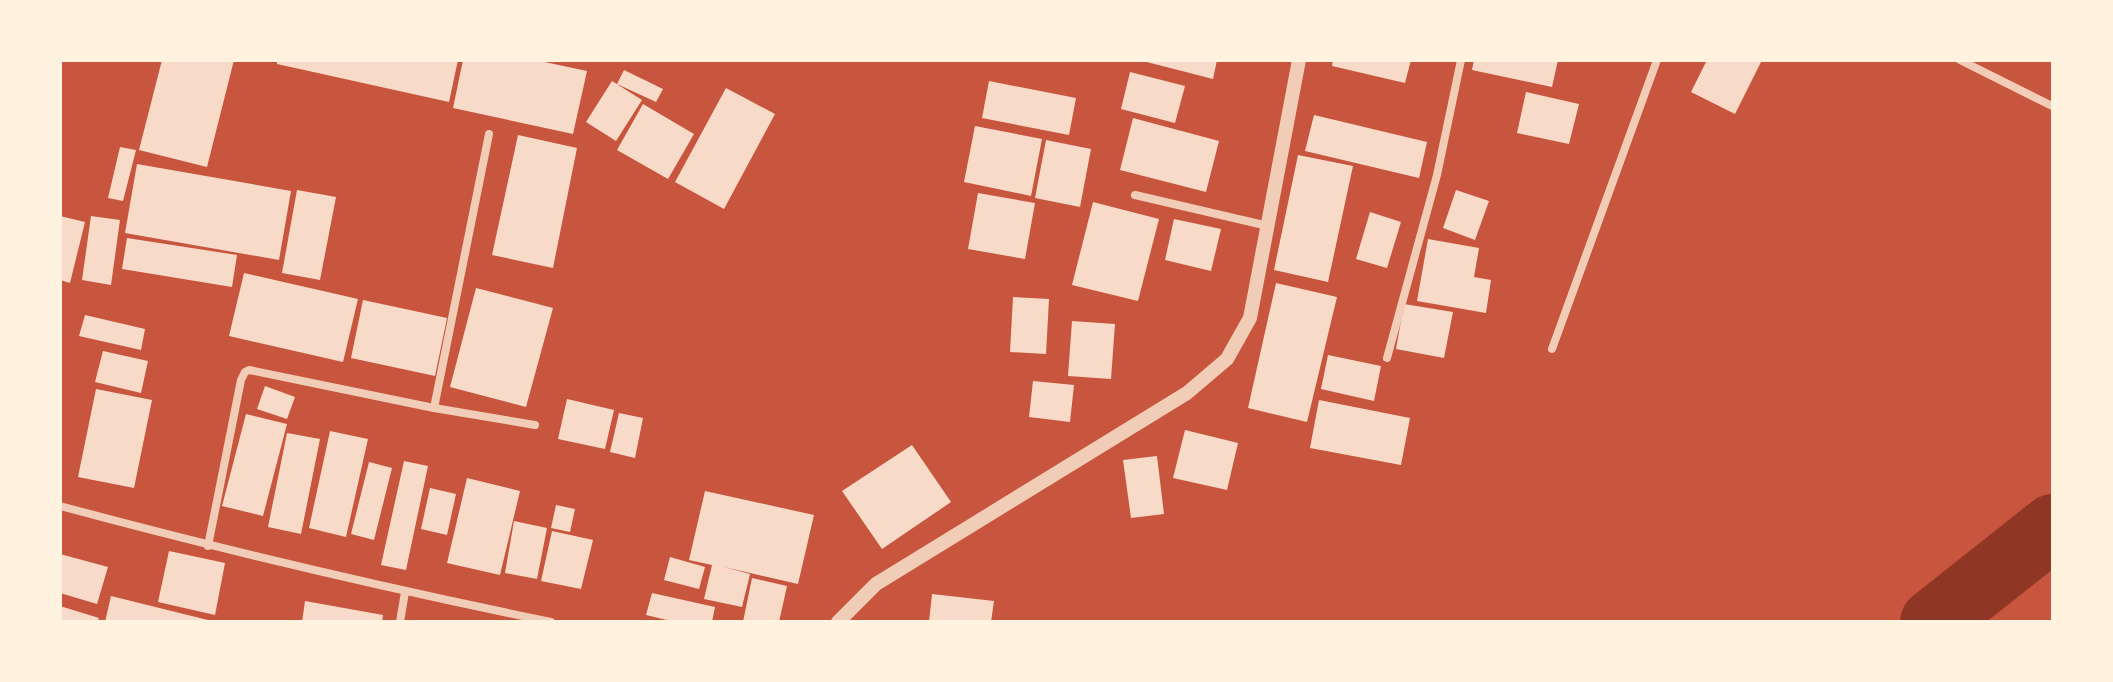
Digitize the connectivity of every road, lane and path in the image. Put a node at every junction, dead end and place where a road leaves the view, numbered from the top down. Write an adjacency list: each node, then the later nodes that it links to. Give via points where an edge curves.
1 (1299, 60): 8 (street)
2 (1461, 60): 10 (street, via 1437,175)
3 (1657, 60): 9 (street)
4 (1960, 60): 5 (street)
5 (2052, 106)
6 (489, 134): 11 (street)
7 (1135, 195): 8 (street)
8 (1268, 226): 18 (street, via 1250,318 1227,359 1187,393 876,584)
9 (1552, 349)
10 (1387, 358)
11 (434, 408): 12 (street); 14 (street, via 245,372)
12 (535, 425)
13 (60, 506): 14 (street)
14 (208, 546): 15 (street)
15 (405, 592): 16 (street); 17 (street)
16 (400, 622)
17 (551, 622)
18 (838, 622)

